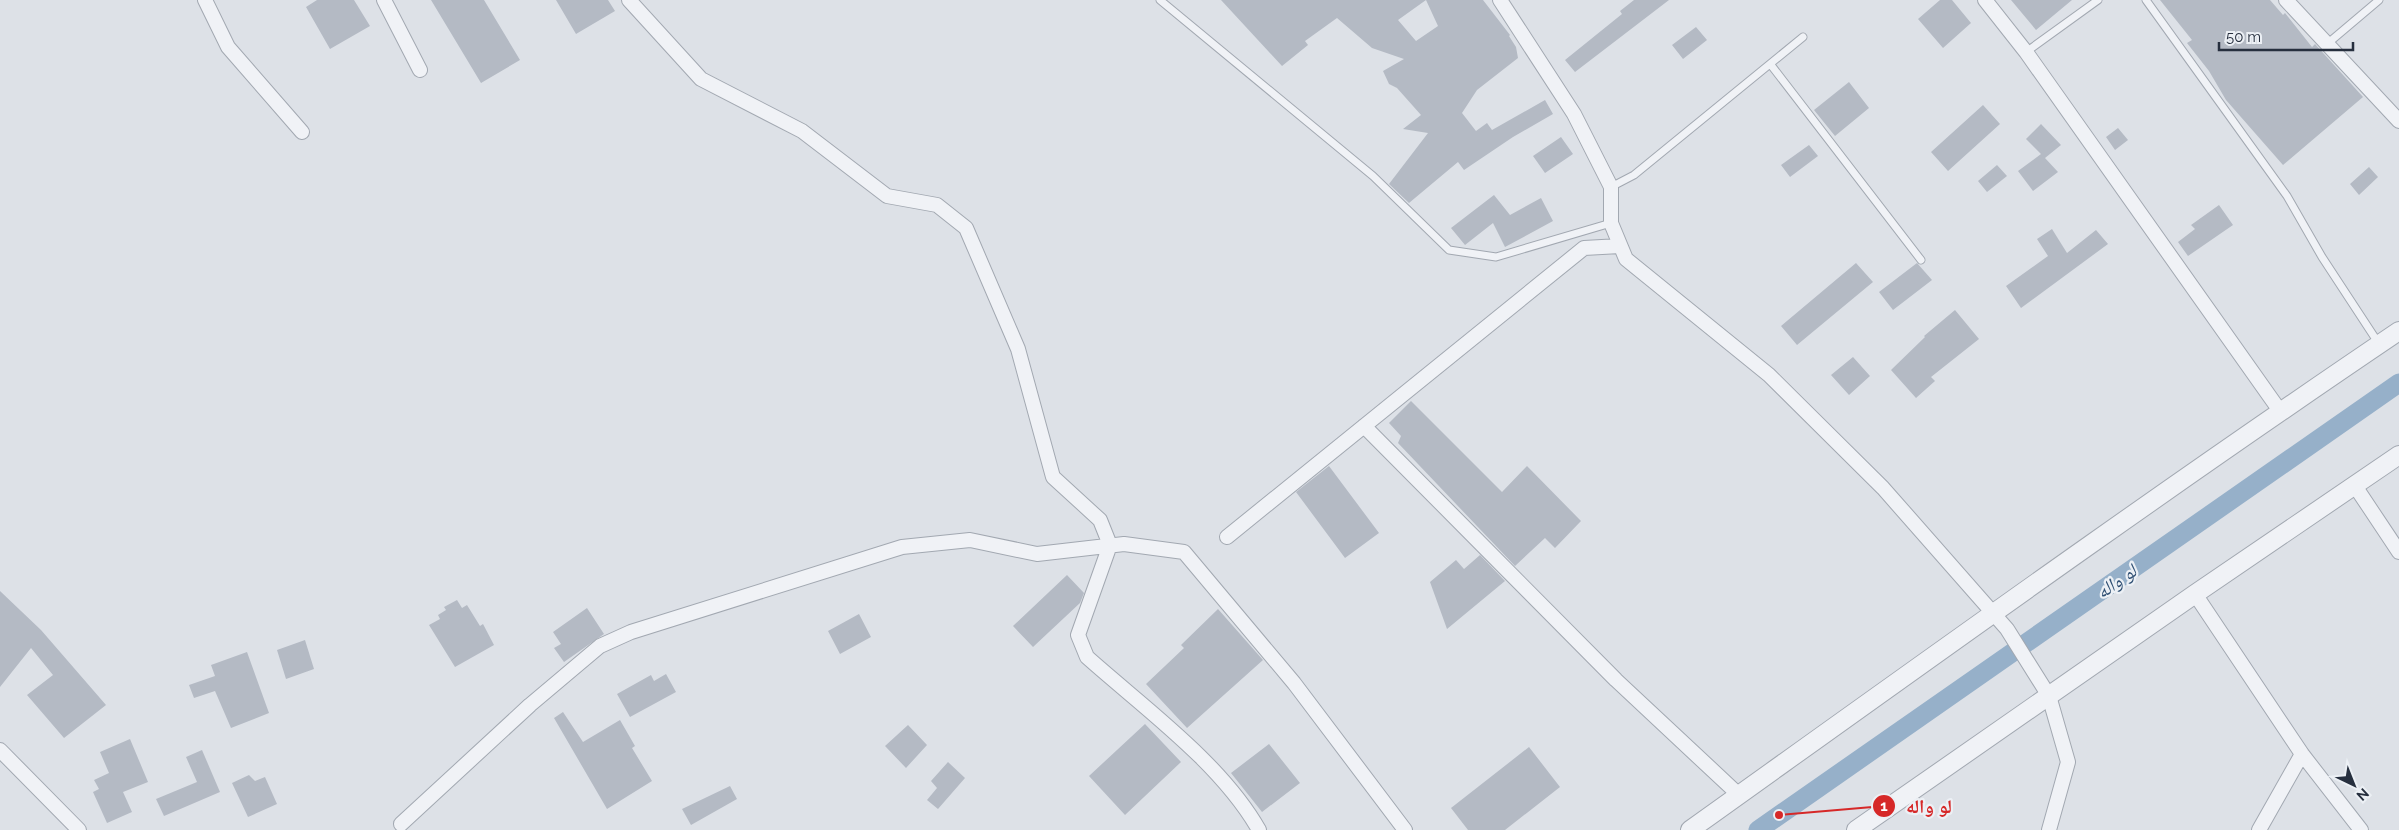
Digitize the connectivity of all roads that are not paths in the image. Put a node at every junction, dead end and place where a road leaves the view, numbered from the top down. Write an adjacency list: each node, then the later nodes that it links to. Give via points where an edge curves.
1 (205, 0): 17 (street, via 228,46)
2 (384, 0): 15 (street)
3 (629, 0): 29 (street, via 700,79 802,131 887,196 937,205 966,228 1018,349 1053,477 1100,520)
4 (1160, 0): 19 (lane, via 1373,176 1448,250 1496,257)
5 (1500, 0): 18 (street, via 1574,114)
6 (1985, 0): 13 (street)
7 (2098, 0): 13 (lane)
8 (2146, 0): 23 (lane, via 2287,196)
9 (2286, 0): 12 (street)
10 (2379, 0): 12 (lane)
11 (1803, 37): 14 (lane)
12 (2327, 44): 16 (street)
13 (2026, 52): 24 (street)
14 (1771, 65): 18 (lane, via 1634,175); 21 (lane)
15 (420, 70)
16 (2399, 121)
17 (302, 132)
18 (1611, 187): 19 (street)
19 (1611, 223): 20 (street)
20 (1620, 246): 25 (street, via 1584,248); 32 (street, via 1626,260 1776,381 1883,488)
21 (1921, 260)
22 (2399, 331): 23 (street)
23 (2380, 344): 24 (street)
24 (2280, 411): 32 (street)
25 (1364, 426): 28 (street); 36 (street, via 1616,680)
26 (2399, 455): 27 (street)
27 (2355, 486): 30 (street); 31 (street)
28 (1227, 537)
29 (1110, 545): 37 (street, via 1037,554 970,540 902,547 631,632 600,646 530,705); 39 (street, via 1078,636 1087,657 1208,764 1248,810); 40 (street, via 1184,552 1294,683)
30 (2399, 552)
31 (2195, 594): 33 (street); 35 (street)
32 (1993, 613): 33 (street); 36 (street)
33 (2046, 690): 42 (street); 43 (street, via 2068,762)
34 (0, 750): 38 (street)
35 (2302, 754): 44 (street); 45 (street)
36 (1739, 795): 41 (street)
37 (401, 824)
38 (79, 830)
39 (1259, 830)
40 (1405, 830)
41 (1690, 830)
42 (1856, 830)
43 (2049, 830)
44 (2259, 830)
45 (2361, 830)

